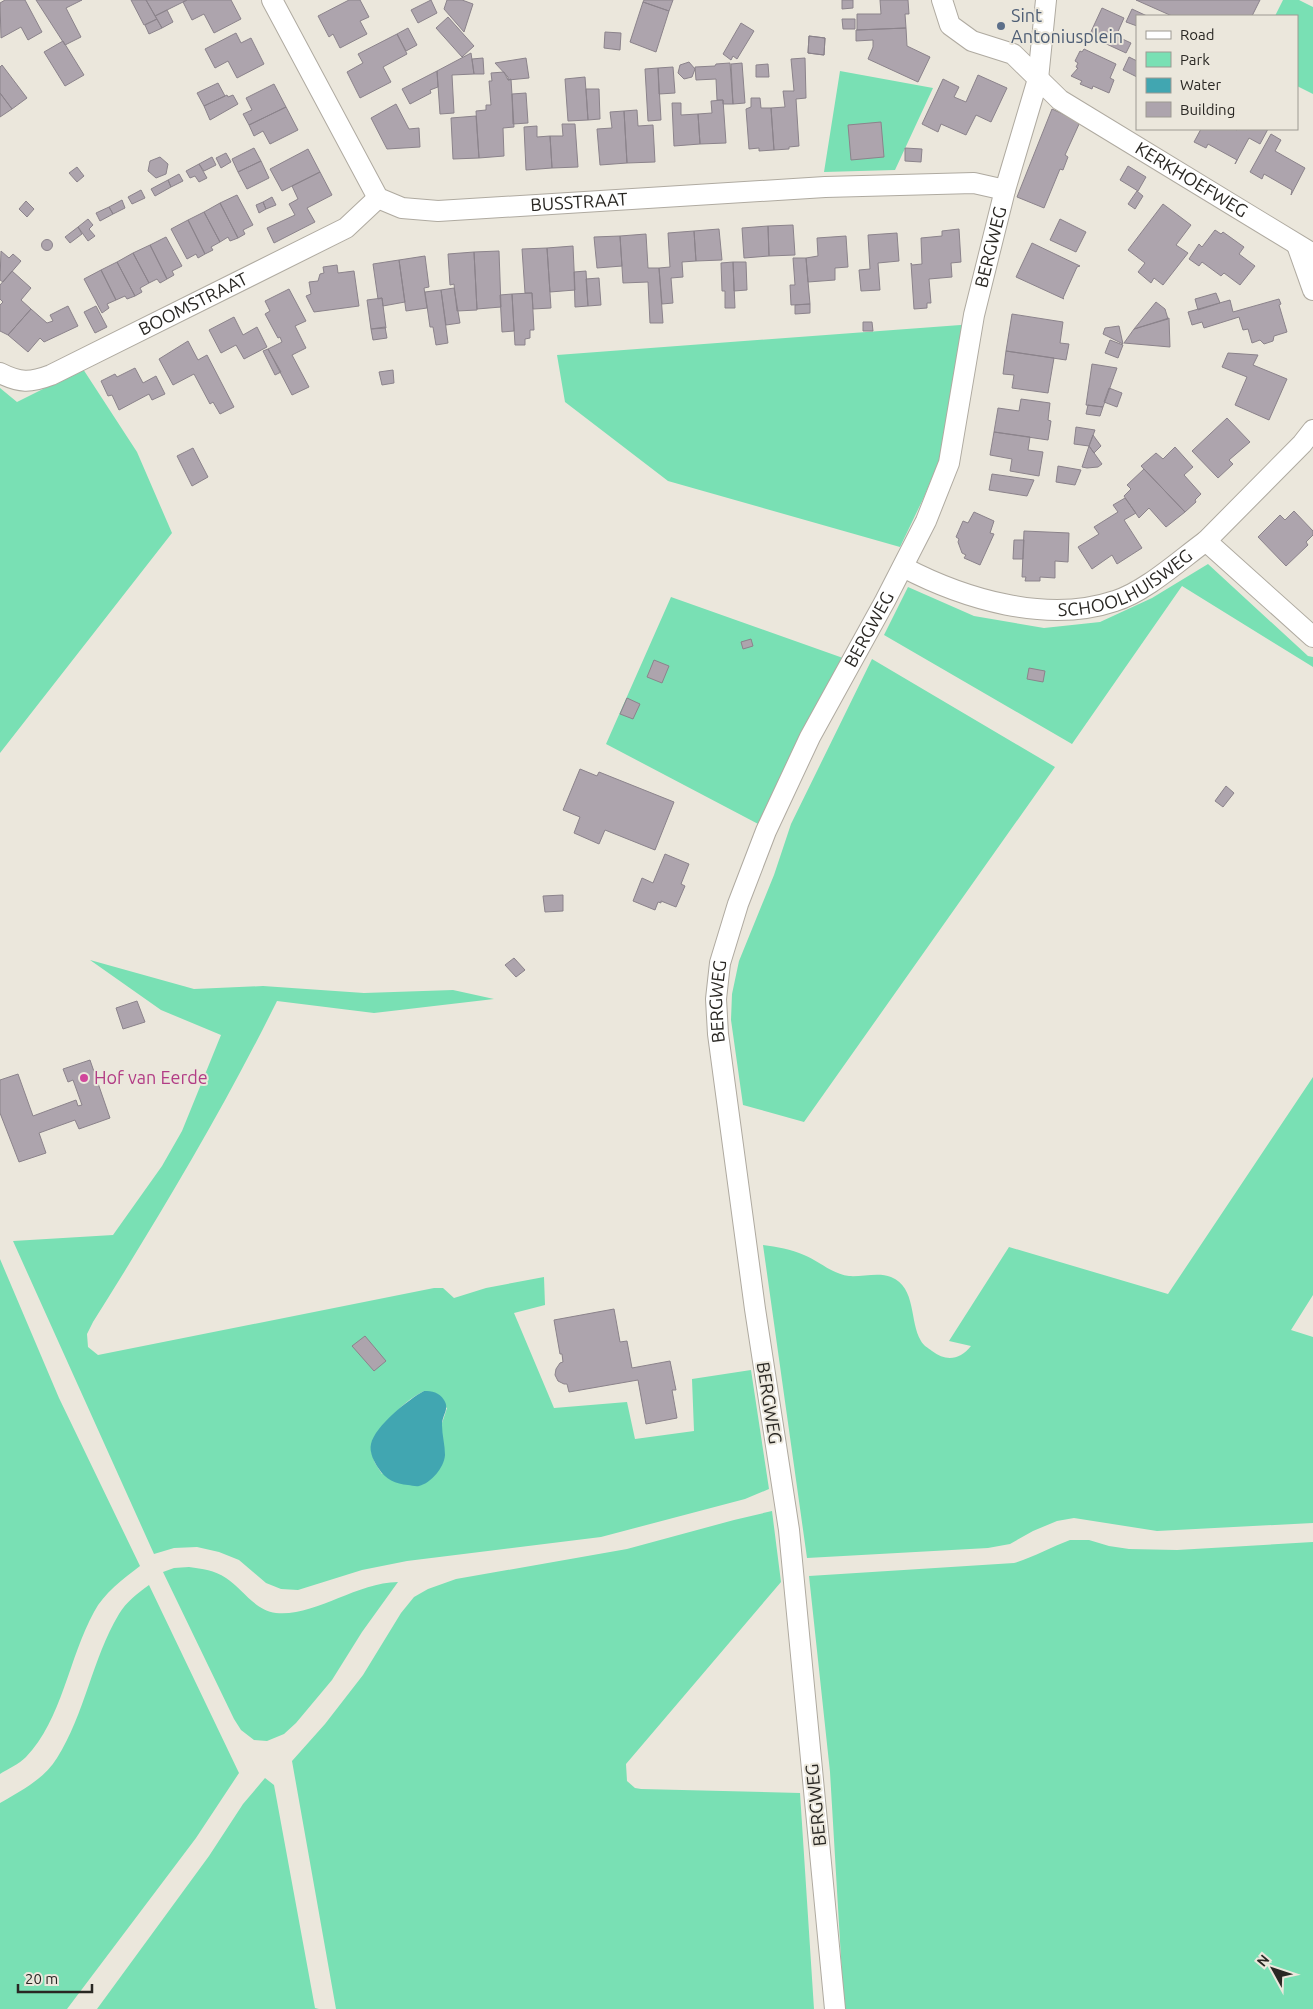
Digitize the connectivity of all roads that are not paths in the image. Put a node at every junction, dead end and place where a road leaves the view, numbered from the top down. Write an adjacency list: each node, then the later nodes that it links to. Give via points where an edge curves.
1 (272, 0): 6 (street)
2 (942, 0): 4 (street, via 950,25 972,41 1013,54)
3 (1046, 0): 4 (street)
4 (1038, 79): 5 (street, BERGWEG); 7 (street, KERKHOEFWEG, via 1060,100)
5 (1005, 190): 6 (street, BUSSTRAAT, via 974,183 835,187 438,211 402,208); 12 (street, BERGWEG, via 974,315 949,463 926,521)
6 (378, 198): 9 (street, BOOMSTRAAT, via 346,228 51,375 32,382 14,380)
7 (1305, 250): 8 (street, KERKHOEFWEG)
8 (1313, 290)
9 (0, 373)
10 (1313, 430): 11 (street)
11 (1206, 541): 12 (street, SCHOOLHUISWEG, via 1144,586 1115,601 1070,610 1005,605 933,583); 13 (street, SCHOOLHUISWEG)
12 (902, 567): 14 (street, BERGWEG, via 810,736 766,831 727,935 716,998 748,1256 789,1538)
13 (1313, 637)
14 (835, 2009)

